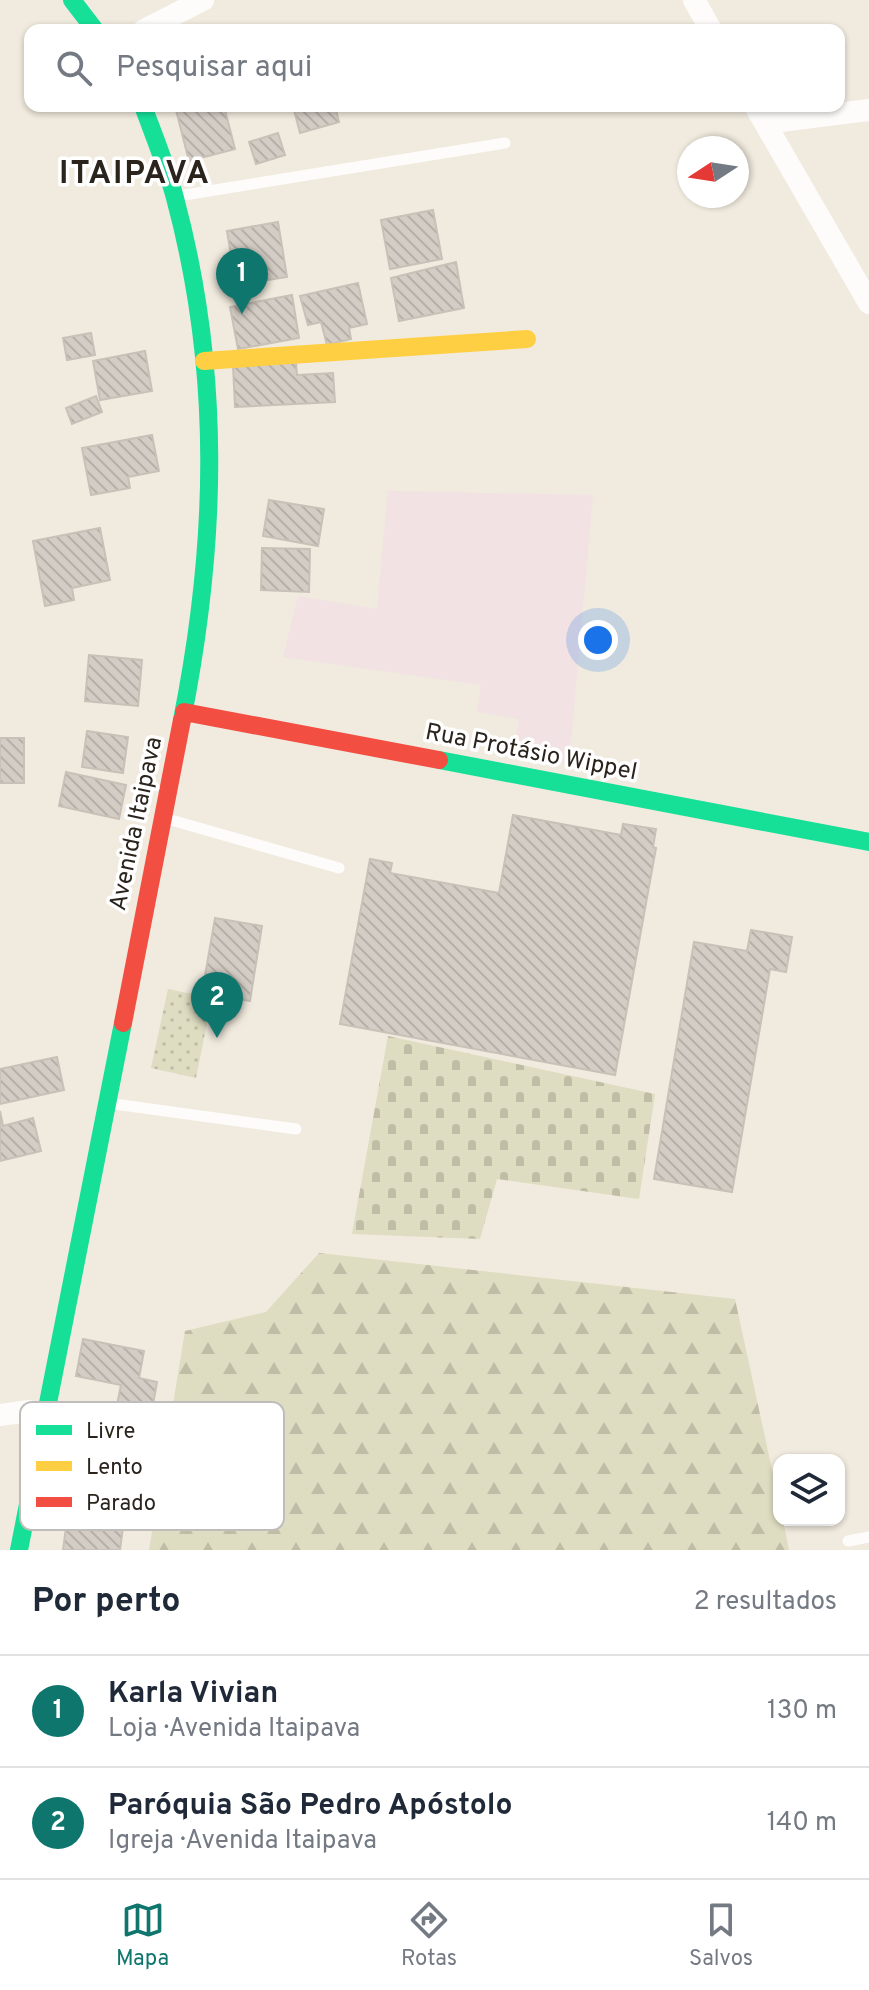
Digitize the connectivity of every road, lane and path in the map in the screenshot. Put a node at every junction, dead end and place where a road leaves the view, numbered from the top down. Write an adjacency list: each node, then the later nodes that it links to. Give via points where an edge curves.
1 (72, 0): 4 (street)
2 (203, 0): 5 (street)
3 (694, 0): 6 (street)
4 (90, 24)
5 (156, 24)
6 (708, 24)
7 (869, 110): 8 (street)
8 (845, 111)
9 (145, 112): 13 (street, Avenida Itaipava)
10 (814, 112): 11 (street)
11 (760, 114): 14 (street)
12 (505, 143): 13 (lane)
13 (175, 197): 16 (street, Avenida Itaipava)
14 (869, 303)
15 (527, 339): 16 (street)
16 (204, 361): 17 (street, Avenida Itaipava, via 212,502)
17 (184, 712): 18 (street, Avenida Itaipava); 19 (street, Rua Protásio Wippel)
18 (164, 818): 20 (lane); 21 (street, Avenida Itaipava)
19 (869, 842)
20 (339, 868)
21 (105, 1102): 22 (lane); 23 (street, Avenida Itaipava)
22 (296, 1129)
23 (48, 1402)
24 (20, 1412): 25 (street)
25 (0, 1415)
26 (23, 1530): 29 (street, Avenida Itaipava)
27 (869, 1537): 28 (lane)
28 (848, 1541)
29 (19, 1550)

